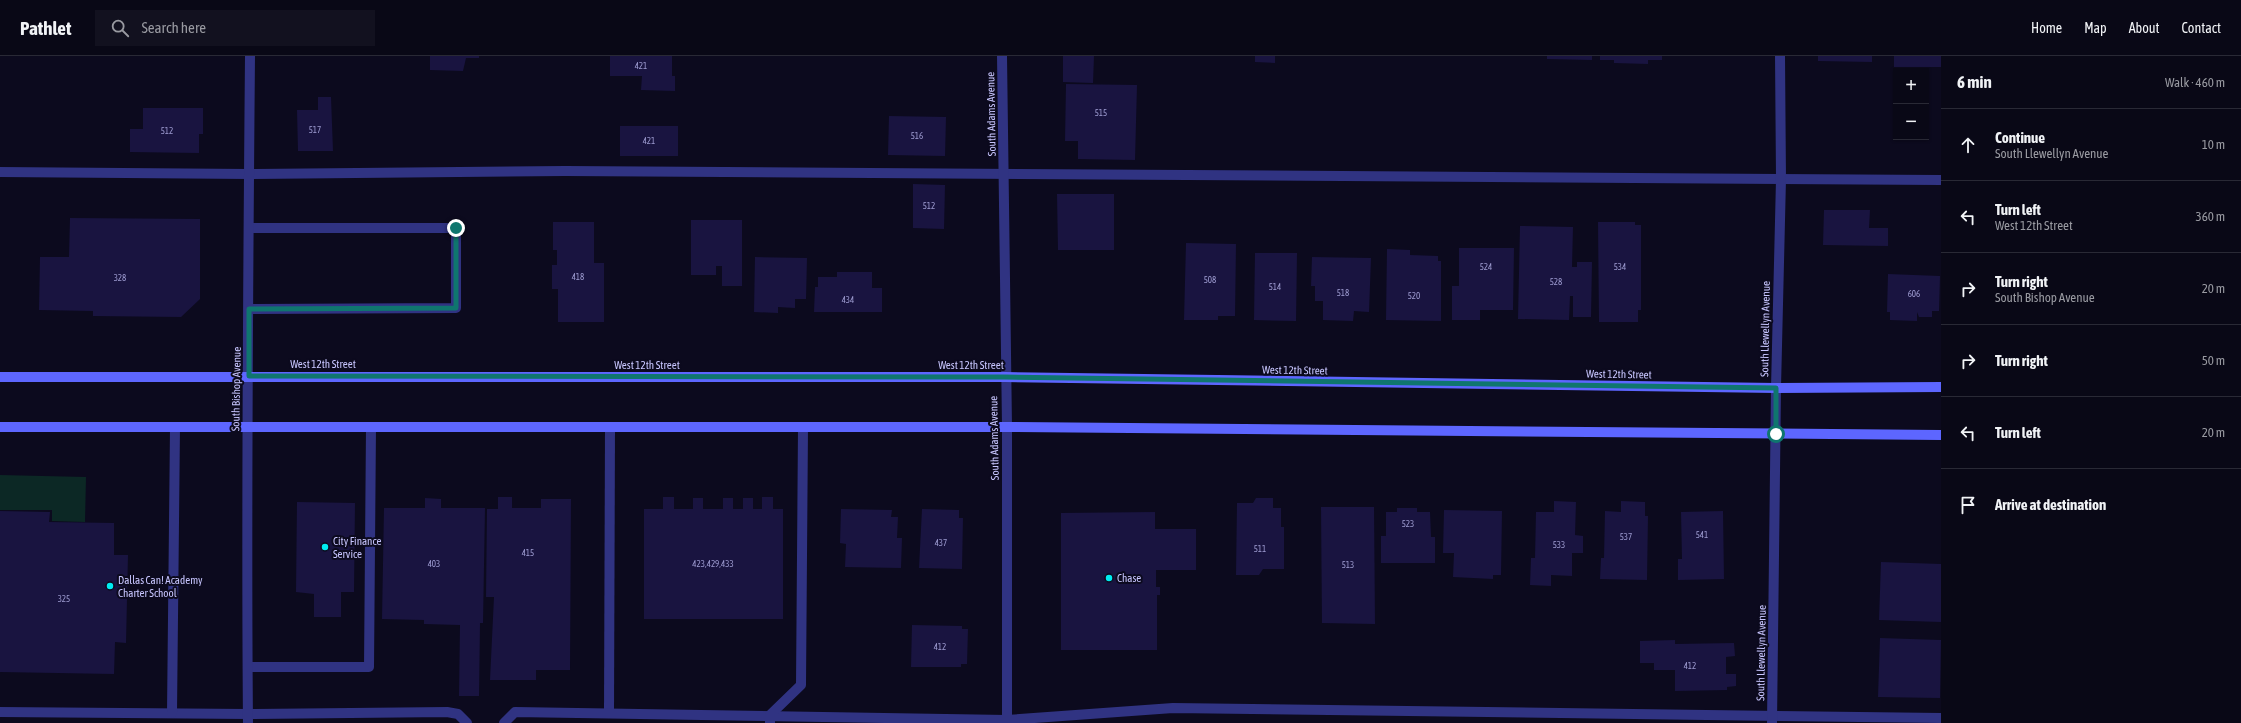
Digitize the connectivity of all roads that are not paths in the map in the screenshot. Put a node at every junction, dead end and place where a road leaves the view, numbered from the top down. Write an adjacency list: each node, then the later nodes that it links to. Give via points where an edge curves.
1 (250, 56): 6 (street, South Bishop Avenue)
2 (1002, 56): 5 (street, South Adams Avenue)
3 (1780, 56): 7 (street, South Llewellyn Avenue)
4 (0, 172): 6 (street)
5 (1004, 173): 6 (street, via 565,171); 7 (street); 12 (street, South Adams Avenue)
6 (249, 174): 9 (street, South Bishop Avenue)
7 (1781, 179): 8 (street); 15 (street, South Llewellyn Avenue)
8 (1941, 180)
9 (249, 228): 10 (street, South Bishop Avenue); 10 (street, via 456,228 456,308)
10 (249, 309): 11 (street, South Bishop Avenue)
11 (249, 376): 12 (main road, West 12th Street); 13 (main road, West 12th Street); 18 (street, South Bishop Avenue)
12 (1005, 377): 15 (main road, West 12th Street); 22 (street, South Adams Avenue)
13 (0, 378)
14 (1941, 387): 15 (main road, West 12th Street)
15 (1776, 388): 23 (street, South Llewellyn Avenue)
16 (0, 427): 17 (main road)
17 (175, 427): 18 (main road); 28 (street)
18 (247, 427): 19 (main road); 25 (street, South Bishop Avenue)
19 (371, 427): 20 (main road); 25 (street, via 369,667)
20 (610, 427): 21 (main road); 27 (street)
21 (804, 427): 22 (main road); 32 (street, via 801,684)
22 (1007, 427): 23 (main road); 34 (street, South Adams Avenue)
23 (1776, 434): 24 (main road); 33 (street, South Llewellyn Avenue)
24 (1941, 435)
25 (248, 667): 29 (street, South Bishop Avenue)
26 (0, 712): 28 (street)
27 (609, 712): 30 (street); 36 (street, via 515,712)
28 (172, 713): 29 (street)
29 (248, 718): 35 (street, via 447,712 458,714)
30 (646, 718): 32 (street)
31 (1941, 718): 33 (street)
32 (770, 719): 34 (street)
33 (1772, 719): 34 (street, via 1173,708)
34 (1007, 721)
35 (467, 723)
36 (504, 723)

